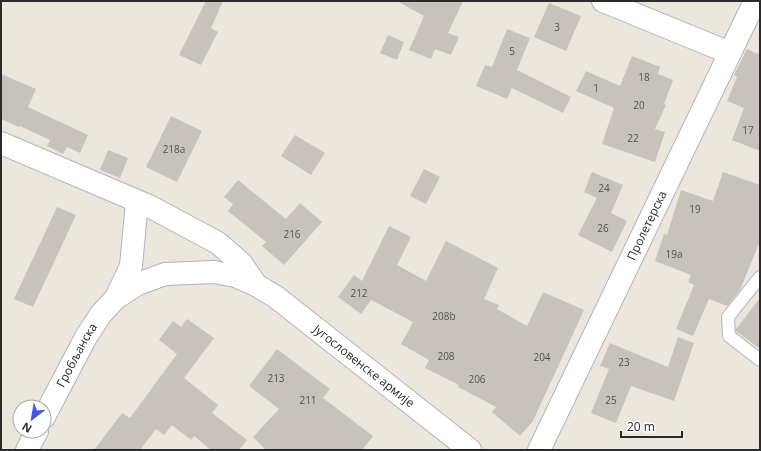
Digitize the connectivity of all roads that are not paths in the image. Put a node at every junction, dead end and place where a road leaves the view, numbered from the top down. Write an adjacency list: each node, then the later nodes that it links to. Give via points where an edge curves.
1 (603, 1): 3 (street)
2 (755, 1): 3 (street, Пролетерска)
3 (730, 53): 14 (street, Пролетерска)
4 (1, 143): 5 (street, Југословенске армије)
5 (137, 202): 7 (street, Југословенске армије, via 218,243 241,263); 8 (street, via 131,266)
6 (760, 277): 9 (lane, via 728,317 729,336)
7 (256, 285): 8 (street, Југословенске армије, via 235,276 214,272 165,274 138,284); 13 (street, Југословенске армије, via 276,297)
8 (116, 298): 10 (street, Гробљанска, via 101,314 86,337)
9 (760, 360)
10 (52, 402)
11 (33, 439): 12 (street)
12 (27, 450)
13 (470, 450)
14 (539, 450)

